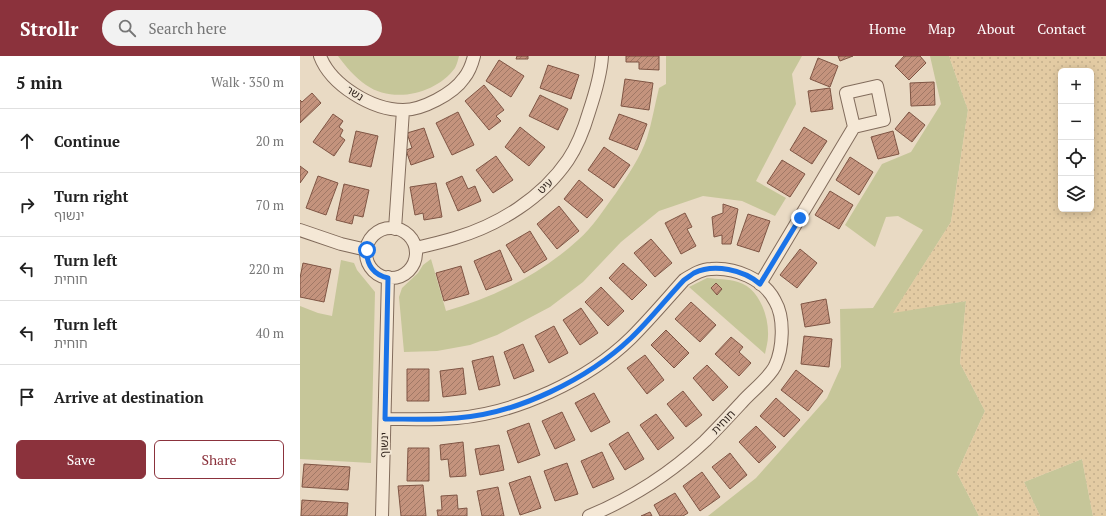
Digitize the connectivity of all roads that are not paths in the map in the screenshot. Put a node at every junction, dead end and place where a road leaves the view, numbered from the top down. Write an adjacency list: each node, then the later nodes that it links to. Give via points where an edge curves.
1 (320, 56): 4 (street, נשר, via 326,69 353,93 373,104)
2 (474, 56): 4 (street, via 464,79 454,88 429,104)
3 (602, 56): 8 (street, עיט, via 595,94 582,132 569,159 556,175 514,212 455,238)
4 (403, 110): 6 (street)
5 (854, 127): 11 (street)
6 (395, 229): 8 (street, via 407,234); 9 (street, via 378,232 371,238)
7 (300, 230): 9 (street)
8 (416, 248): 10 (street, via 414,265 408,272)
9 (367, 250): 10 (street, via 366,256 374,272)
10 (388, 278): 12 (street, ינשוף)
11 (760, 284): 12 (street, חוחית, via 742,274 724,269 694,273 684,280 655,314 620,348 563,386 505,409 458,418); 14 (street, חוחית, via 776,301 780,318 782,334 775,366 705,441 684,459 655,482)
12 (385, 419): 13 (street, ינשוף)
13 (382, 516)
14 (589, 516)

